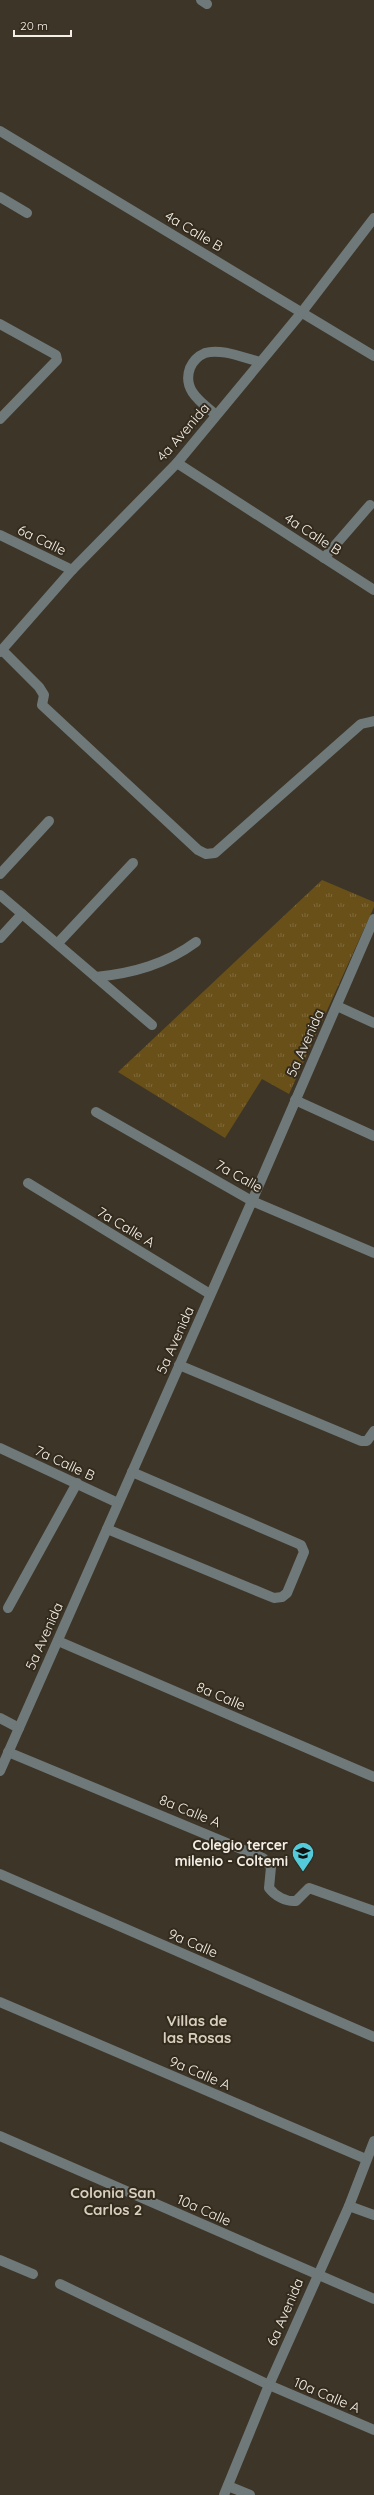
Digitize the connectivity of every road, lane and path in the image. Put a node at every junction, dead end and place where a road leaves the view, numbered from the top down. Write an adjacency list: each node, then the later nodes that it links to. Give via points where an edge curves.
1 (0, 131): 5 (street, 4a Calle B)
2 (0, 197): 3 (street)
3 (26, 212)
4 (374, 218): 5 (street, 4a Avenida)
5 (302, 312): 7 (street, 4a Calle B); 8 (street, 4a Avenida)
6 (0, 324): 10 (street, via 56,355 57,360)
7 (374, 356)
8 (260, 362): 9 (street, 4a Avenida); 9 (street, via 206,353 193,361 187,376 189,386 194,395)
9 (216, 415): 11 (street, 4a Avenida)
10 (0, 419)
11 (176, 463): 14 (street, 4a Calle B); 15 (street, 4a Avenida)
12 (370, 505): 14 (street)
13 (0, 535): 15 (street, 6a Calle)
14 (324, 558): 16 (street, 4a Calle B)
15 (72, 570): 17 (street, 4a Avenida)
16 (374, 590)
17 (1, 651): 18 (street, via 39,687 44,695 42,705 198,850 206,854 215,853 361,724)
18 (374, 721)
19 (49, 821): 21 (street)
20 (133, 863): 27 (street)
21 (0, 874)
22 (0, 895): 23 (street)
23 (22, 914): 25 (street); 27 (street)
24 (374, 919): 29 (street, 5a Avenida)
25 (0, 938)
26 (196, 942): 28 (street, via 177,956 152,967)
27 (58, 943): 28 (street)
28 (96, 977): 31 (street)
29 (337, 1006): 30 (street); 32 (street, 5a Avenida)
30 (374, 1023)
31 (152, 1026)
32 (296, 1100): 34 (street); 36 (street, 5a Avenida)
33 (96, 1112): 36 (street, 7a Calle)
34 (374, 1136)
35 (28, 1183): 38 (street, 7a Calle A)
36 (252, 1201): 37 (street, 7a Calle); 38 (street, 5a Avenida)
37 (374, 1253)
38 (210, 1294): 39 (street, 5a Avenida)
39 (179, 1365): 40 (street, via 362,1441 367,1441); 42 (street, 5a Avenida)
40 (374, 1431)
41 (0, 1448): 43 (street, 7a Calle B)
42 (132, 1472): 44 (street, 5a Avenida); 45 (street, via 301,1545 304,1552 287,1593 274,1598)
43 (77, 1483): 44 (street, 7a Calle B); 46 (street)
44 (118, 1503): 45 (street, 5a Avenida)
45 (107, 1528): 47 (street, 5a Avenida)
46 (8, 1608)
47 (58, 1641): 49 (street, 5a Avenida); 52 (street, 8a Calle)
48 (0, 1718): 49 (street)
49 (19, 1728): 50 (street, 5a Avenida)
50 (8, 1752): 51 (street, 5a Avenida); 54 (street, 8a Calle A, via 235,1845 267,1862 270,1867 269,1888 274,1894 290,1901 296,1901 305,1890 315,1888)
51 (0, 1771)
52 (374, 1777)
53 (0, 1874): 56 (street, 9a Calle)
54 (374, 1911)
55 (0, 2002): 59 (street, 9a Calle A)
56 (374, 2037)
57 (0, 2136): 64 (street, 10a Calle)
58 (374, 2141): 59 (street, 6a Avenida)
59 (366, 2159): 60 (street, 6a Avenida)
60 (349, 2206): 61 (street); 64 (street, 6a Avenida)
61 (374, 2215)
62 (0, 2260): 63 (street)
63 (33, 2274)
64 (317, 2274): 66 (street, 10a Calle); 67 (street, 6a Avenida)
65 (60, 2284): 67 (street, 10a Calle A)
66 (374, 2299)
67 (269, 2385): 68 (street, 10a Calle A); 69 (street, 6a Avenida)
68 (374, 2430)
69 (226, 2490): 70 (street)
70 (250, 2495)

